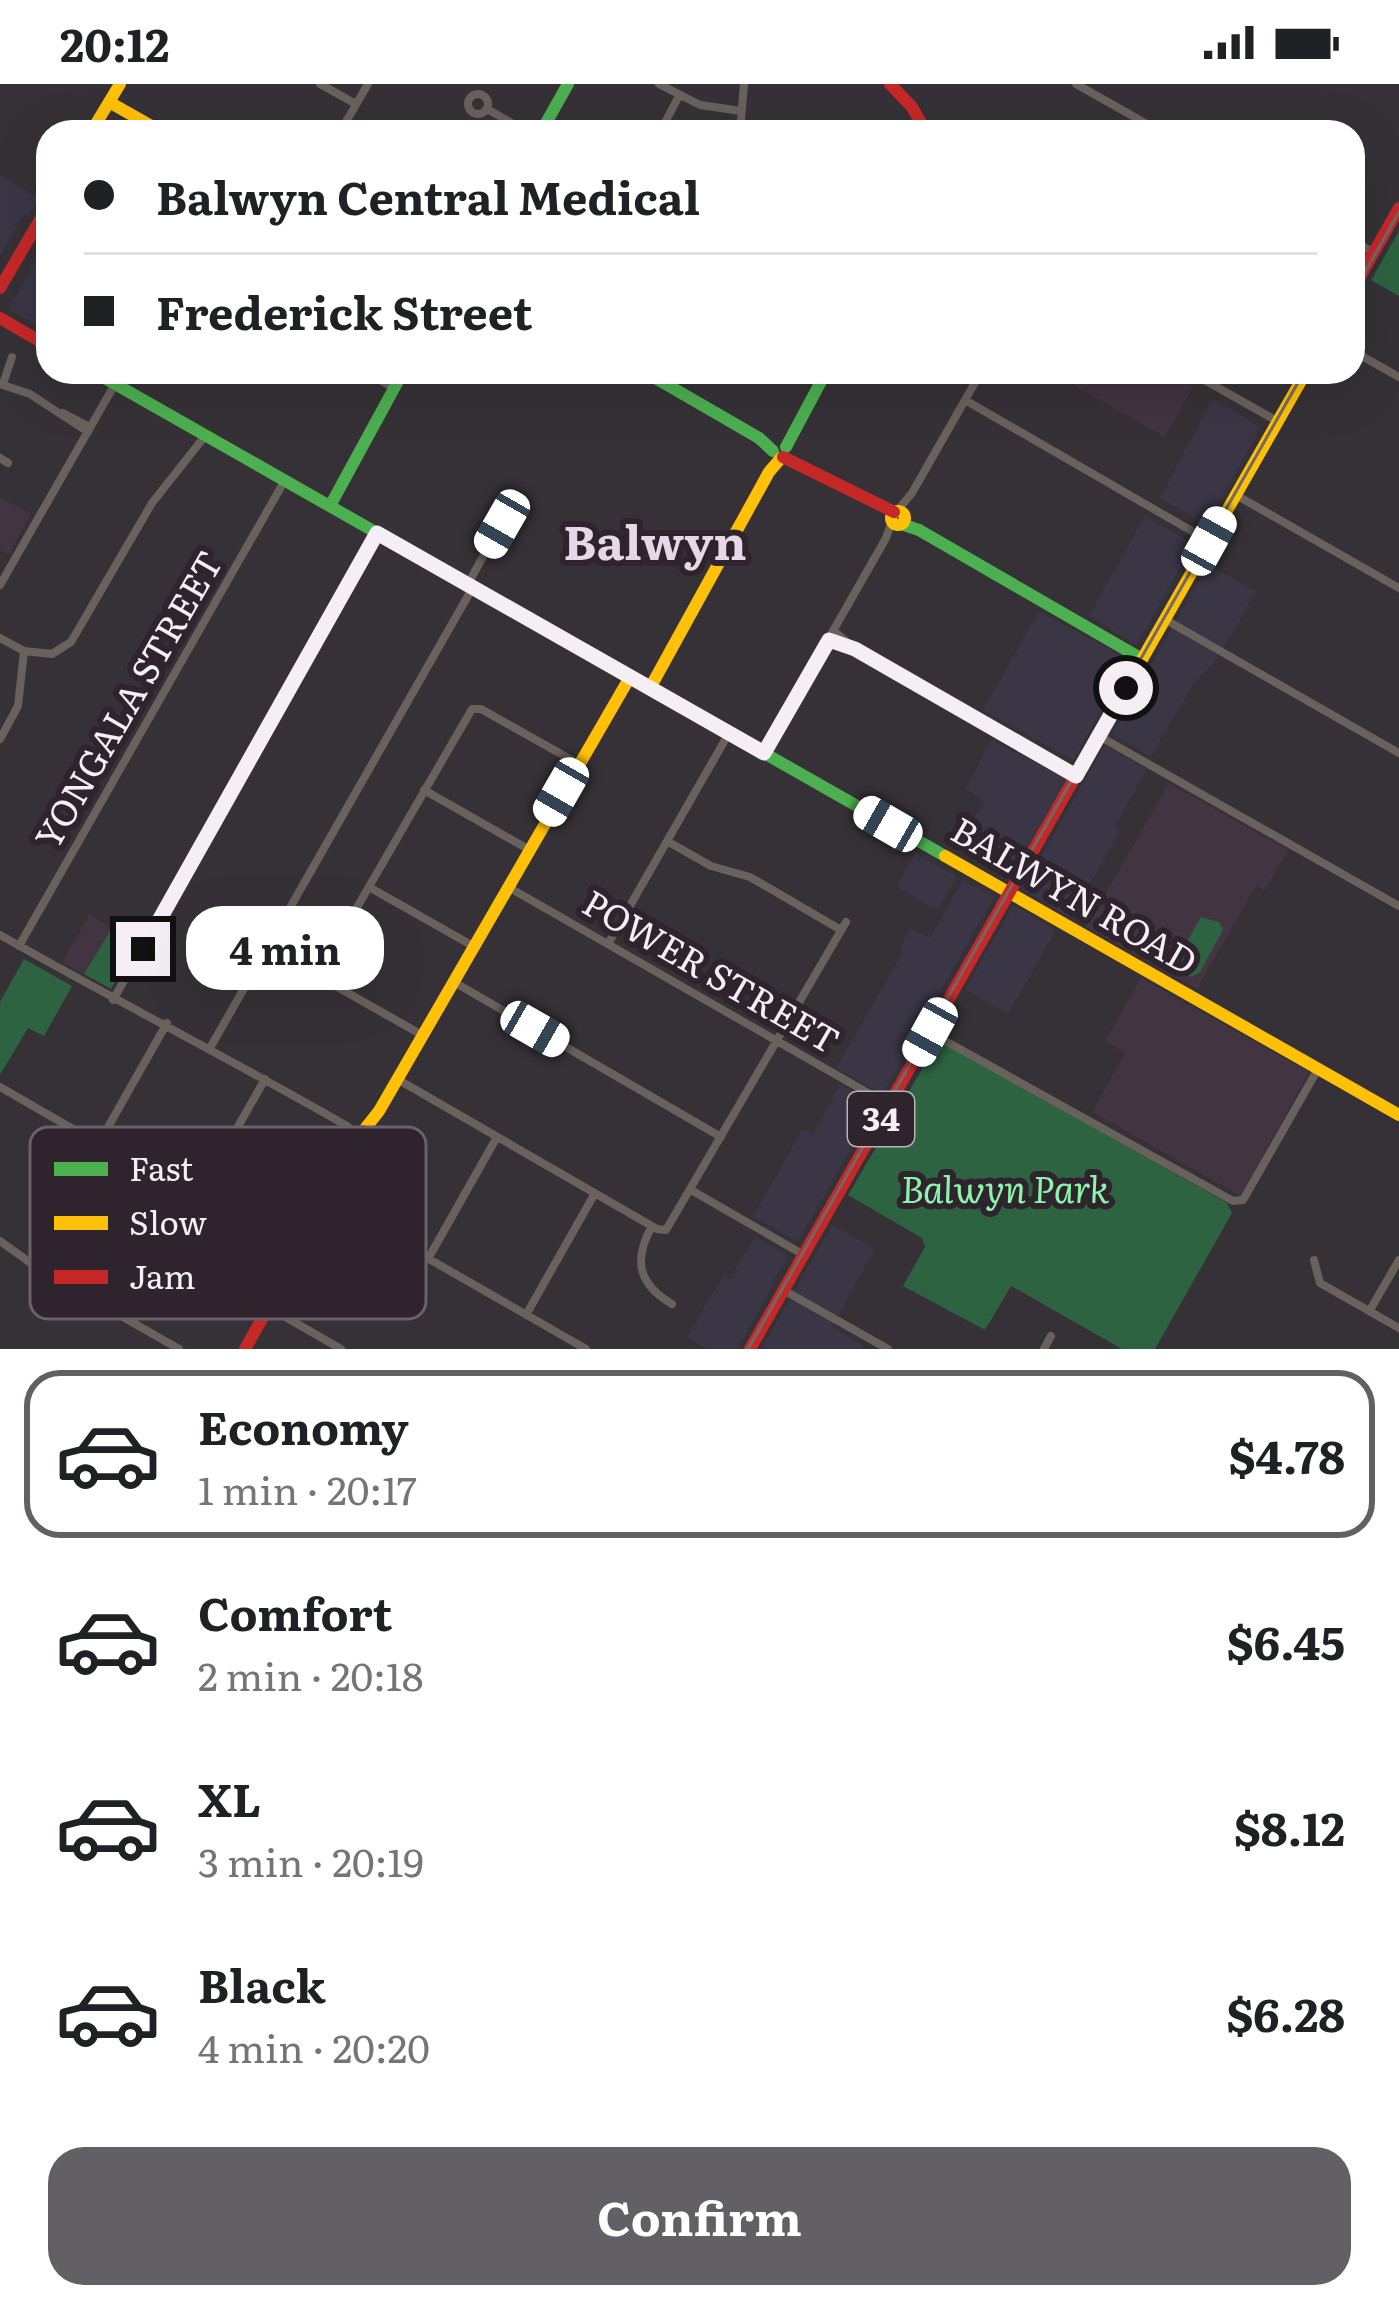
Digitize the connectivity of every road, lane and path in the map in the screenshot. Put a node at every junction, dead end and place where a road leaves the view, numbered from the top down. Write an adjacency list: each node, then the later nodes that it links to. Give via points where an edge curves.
1 (320, 84): 10 (street)
2 (368, 84): 10 (street)
3 (568, 84): 17 (main road)
4 (658, 84): 9 (street)
5 (744, 84): 12 (street)
6 (890, 84): 20 (main road)
7 (1076, 84): 21 (street)
8 (113, 90): 13 (main road); 14 (main road)
9 (679, 96): 12 (street); 18 (street)
10 (356, 104): 15 (street)
11 (488, 109): 16 (street)
12 (741, 111): 19 (street)
13 (98, 120)
14 (148, 120)
15 (347, 120)
16 (507, 120)
17 (548, 120)
18 (666, 120)
19 (741, 120)
20 (920, 120)
21 (1140, 120)
22 (1399, 208): 25 (main road)
23 (36, 226): 27 (main road)
24 (1365, 249): 25 (street)
25 (1373, 253): 26 (main road)
26 (1365, 267)
27 (0, 288)
28 (0, 318): 29 (main road)
29 (36, 339)
30 (13, 357): 33 (street)
31 (1365, 358): 32 (street)
32 (1399, 377)
33 (2, 384): 45 (street)
34 (115, 384): 45 (street); 46 (main road, BALWYN ROAD)
35 (387, 384): 42 (street)
36 (396, 384): 42 (main road)
37 (666, 384): 47 (main road)
38 (819, 384): 47 (main road)
39 (974, 384): 43 (street)
40 (1211, 384): 44 (street)
41 (1299, 384): 44 (main road, 34)
42 (394, 388): 50 (main road)
43 (964, 400): 52 (street); 54 (street)
44 (1277, 422): 49 (main road, 34)
45 (89, 429): 55 (street)
46 (206, 435): 48 (main road, BALWYN ROAD); 61 (street, via 155,498 71,642 52,654)
47 (780, 451): 52 (main road); 64 (main road)
48 (285, 480): 50 (main road, BALWYN ROAD); 81 (street, YONGALA STREET)
49 (1236, 495): 54 (main road, 34); 57 (street)
50 (327, 504): 53 (main road, BALWYN ROAD)
51 (506, 514): 56 (street)
52 (898, 518): 59 (street); 62 (main road)
53 (377, 533): 56 (main road, BALWYN ROAD); 84 (street)
54 (1209, 541): 58 (main road, 34)
55 (0, 585)
56 (470, 586): 63 (main road, BALWYN ROAD); 89 (street)
57 (1399, 588)
58 (1165, 619): 62 (main road, 34); 69 (street)
59 (831, 635): 68 (street); 71 (street)
60 (0, 638): 61 (street)
61 (24, 651): 67 (street, via 18,706)
62 (1142, 658): 66 (main road, 34)
63 (627, 675): 64 (main road, BALWYN ROAD); 70 (main road)
64 (647, 686): 65 (main road, BALWYN ROAD)
65 (729, 733): 68 (main road, BALWYN ROAD); 73 (street)
66 (1099, 736): 71 (main road, 34); 78 (street)
67 (0, 739)
68 (764, 753): 77 (main road, BALWYN ROAD)
69 (1399, 753)
70 (577, 763): 72 (street, via 474,708); 74 (main road)
71 (1076, 776): 77 (main road, 34)
72 (424, 790): 74 (street); 75 (street)
73 (667, 842): 80 (street); 88 (street, via 843,926)
74 (528, 849): 76 (main road)
75 (369, 886): 82 (street); 87 (street, via 321,974)
76 (507, 886): 80 (street, POWER STREET); 82 (main road)
77 (1009, 893): 86 (main road, 34); 90 (main road, BALWYN ROAD)
78 (1399, 906)
79 (0, 935): 81 (street)
80 (608, 944): 88 (street, POWER STREET)
81 (19, 946): 84 (street)
82 (473, 946): 83 (main road)
83 (452, 982): 87 (main road); 102 (street)
84 (113, 1000): 85 (street)
85 (166, 1023): 89 (street); 97 (street)
86 (930, 1032): 90 (street, via 1233,1201 1243,1200); 94 (main road, 34)
87 (422, 1035): 92 (main road)
88 (776, 1040): 94 (street, POWER STREET); 102 (street)
89 (210, 1048): 91 (street)
90 (1318, 1069): 95 (main road, BALWYN ROAD)
91 (265, 1078): 98 (street); 99 (street)
92 (397, 1079): 100 (main road); 101 (street)
93 (0, 1087): 96 (street)
94 (889, 1105): 107 (main road, 34)
95 (1399, 1115)
96 (69, 1127)
97 (108, 1127)
98 (237, 1127)
99 (349, 1127)
100 (368, 1127)
101 (497, 1137): 104 (street); 108 (street)
102 (721, 1137): 103 (street)
103 (691, 1190): 105 (street, via 664,1231); 107 (street)
104 (595, 1192): 105 (street); 115 (street)
105 (652, 1226): 113 (street, via 640,1250 642,1275)
106 (0, 1240): 111 (street)
107 (804, 1255): 112 (main road, 34)
108 (428, 1258): 115 (street)
109 (1314, 1260): 114 (street, via 1321,1283)
110 (1399, 1260): 114 (street)
111 (30, 1263)
112 (784, 1290): 125 (main road, 34); 126 (street)
113 (672, 1304)
114 (1370, 1311): 119 (street)
115 (526, 1315): 124 (street)
116 (261, 1319): 122 (main road)
117 (289, 1319): 123 (street)
118 (128, 1320): 121 (street)
119 (1399, 1328)
120 (1051, 1336): 127 (street)
121 (179, 1349)
122 (245, 1349)
123 (341, 1349)
124 (586, 1349)
125 (750, 1349)
126 (888, 1349)
127 (1044, 1349)

